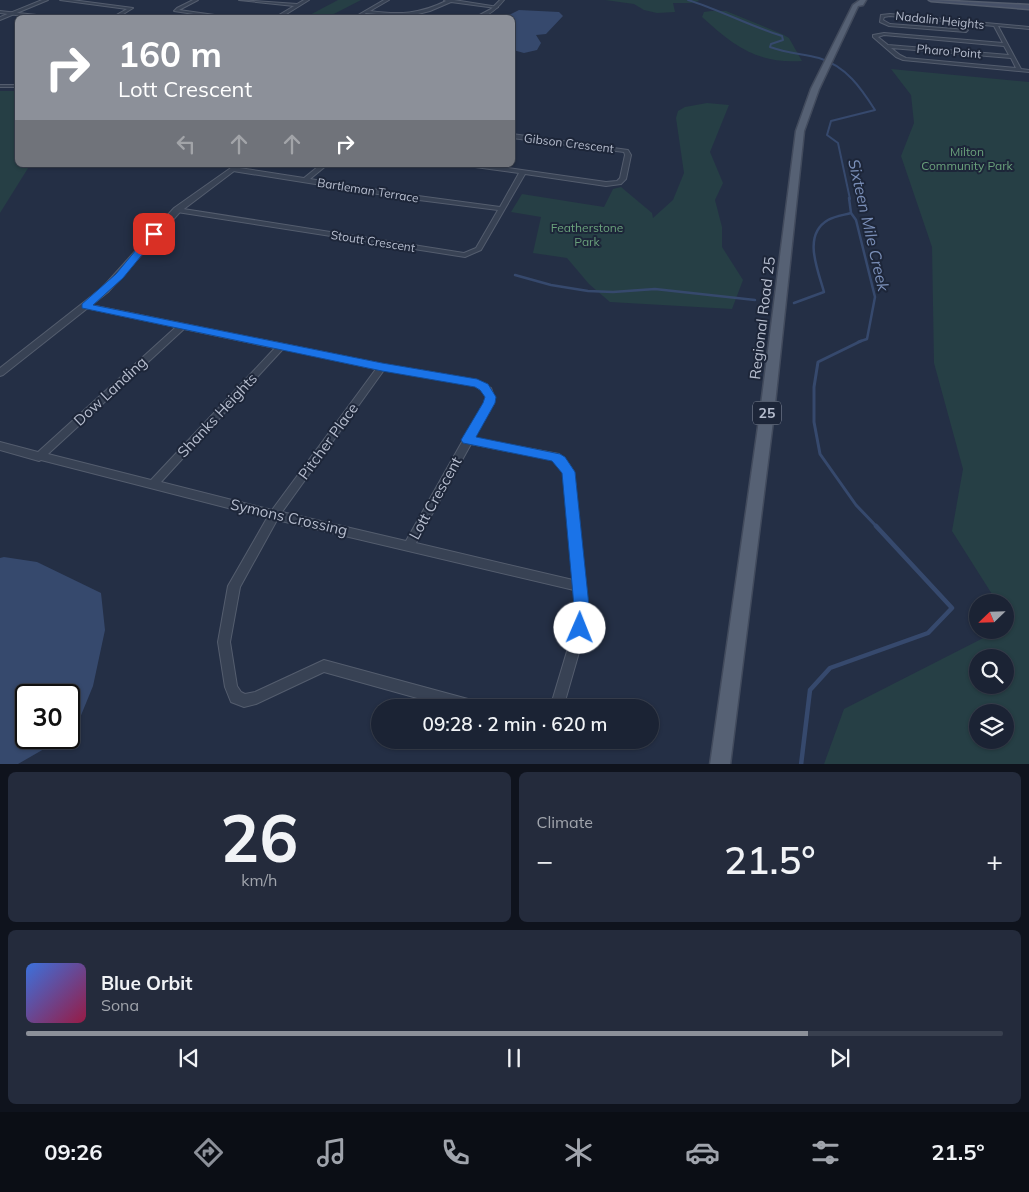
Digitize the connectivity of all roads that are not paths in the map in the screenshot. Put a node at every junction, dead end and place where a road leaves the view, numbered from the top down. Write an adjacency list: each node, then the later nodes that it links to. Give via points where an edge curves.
1 (46, 0): 22 (street)
2 (62, 0): 24 (street, via 131,8)
3 (196, 0): 25 (street, via 176,11)
4 (240, 0): 5 (street)
5 (250, 0): 17 (street)
6 (308, 0): 17 (street)
7 (387, 0): 21 (street)
8 (444, 0): 15 (street)
9 (502, 0): 19 (street)
10 (863, 0): 16 (main road, Regional Road 25 / 25, via 861,4)
11 (931, 0): 18 (main road)
12 (962, 0): 18 (main road)
13 (1010, 0): 14 (street)
14 (1024, 0)
15 (450, 1): 19 (street); 29 (street)
16 (855, 3): 66 (main road, Regional Road 25 / 25, via 803,117 800,131 767,413)
17 (298, 5): 26 (street)
18 (1029, 6)
19 (496, 7): 30 (street)
20 (0, 12): 22 (street)
21 (366, 12): 27 (street); 28 (street)
22 (14, 13): 23 (street); 31 (street)
23 (30, 15)
24 (118, 15)
25 (209, 15)
26 (281, 15)
27 (360, 15)
28 (398, 15)
29 (412, 15)
30 (481, 15)
31 (0, 19)
32 (962, 22): 33 (street, Nadalin Heights); 35 (street); 35 (street, Nadalin Heights, via 890,15 882,16 881,21)
33 (996, 26): 34 (street, Nadalin Heights); 37 (street)
34 (1029, 28)
35 (966, 31): 36 (street)
36 (970, 42): 37 (street); 38 (street, via 884,34 875,36)
37 (1007, 45): 39 (street)
38 (886, 46): 39 (street, Pharo Point); 40 (street, via 905,59)
39 (1013, 57): 40 (street)
40 (1020, 70): 41 (street)
41 (1029, 71)
42 (0, 86): 43 (street)
43 (15, 86)
44 (515, 136): 48 (street, Gibson Crescent, via 626,150 628,155 623,179 616,184)
45 (236, 167): 49 (street, Bartleman Terrace); 51 (street)
46 (322, 167): 49 (street)
47 (488, 167): 48 (street)
48 (523, 172): 50 (street, Stoutt Crescent)
49 (306, 180): 50 (street, Bartleman Terrace)
50 (502, 209): 51 (street, Stoutt Crescent, via 479,249 458,255)
51 (177, 210): 52 (street, via 119,276)
52 (86, 306): 53 (street, Lott Crescent); 56 (street)
53 (182, 326): 54 (street, Lott Crescent); 59 (street, Dow Landing)
54 (281, 346): 55 (street, Lott Crescent); 60 (street, Shanks Heights)
55 (382, 367): 57 (street, Lott Crescent, via 477,383 484,387 490,397 489,403); 61 (street, Pitcher Place)
56 (0, 373)
57 (468, 440): 62 (street, Lott Crescent); 63 (street, via 556,457 565,466 570,482)
58 (0, 446): 59 (street, Symons Crossing)
59 (39, 457): 60 (street, Symons Crossing)
60 (153, 484): 61 (street, Symons Crossing)
61 (274, 515): 62 (street, Symons Crossing); 64 (street, Pitcher Place, via 234,586 224,642 231,687 236,697 244,701 256,698 324,666)
62 (409, 545): 63 (street, Symons Crossing)
63 (578, 586): 65 (street, via 580,628)
64 (446, 699)
65 (559, 699)
66 (720, 764)

